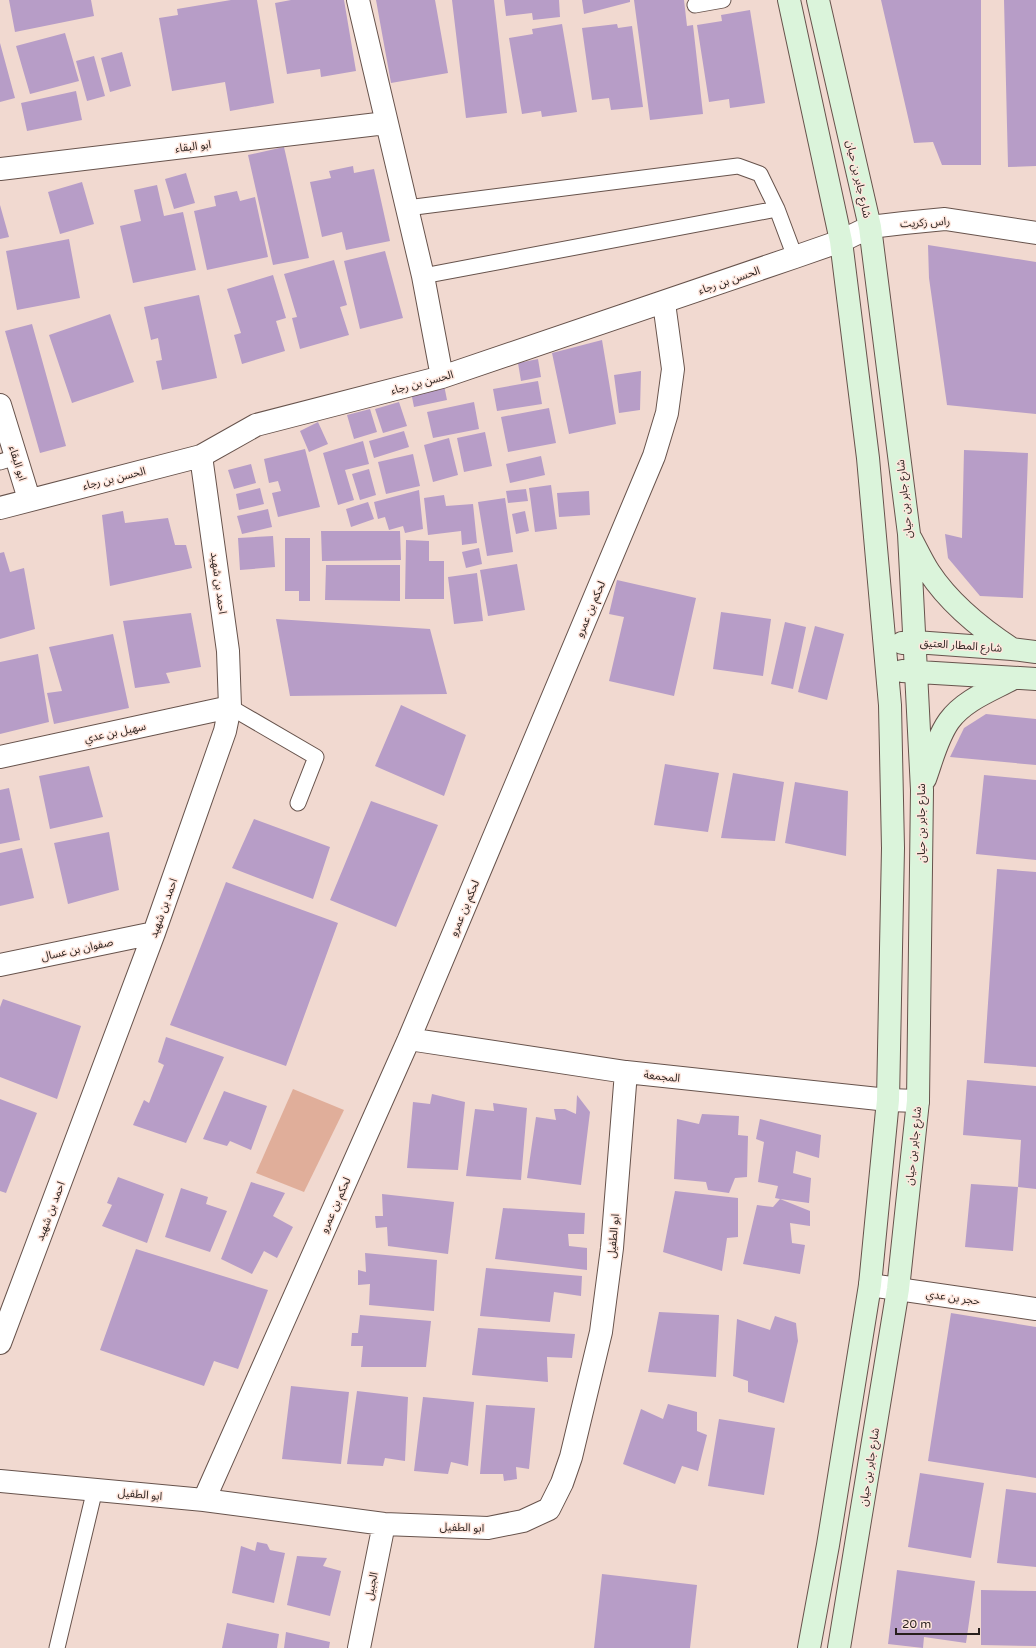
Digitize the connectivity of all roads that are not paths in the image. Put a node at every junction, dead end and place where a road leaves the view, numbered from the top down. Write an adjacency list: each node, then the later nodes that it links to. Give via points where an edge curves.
1 (358, 0): 6 (street)
2 (722, 0): 5 (lane)
3 (789, 0): 12 (street)
4 (818, 0): 10 (street, شارع جابر بن حيان)
5 (695, 5)
6 (386, 123): 7 (street, ابو البقاء); 8 (street)
7 (0, 169)
8 (407, 208): 9 (lane, via 738,166 760,174); 14 (street)
9 (777, 209): 13 (lane); 14 (lane)
10 (870, 227): 11 (street, راس زكريت, via 945,219); 12 (street, راس زكريت); 22 (street, شارع جابر بن حيان)
11 (1036, 233)
12 (841, 241): 13 (street, الحسن بن رجاء); 24 (street, via 868,458)
13 (795, 257): 15 (street, الحسن بن رجاء)
14 (423, 276): 16 (street)
15 (664, 303): 16 (street, الحسن بن رجاء); 37 (street, لحكم بن عمرو, via 673,369 667,413 654,456)
16 (442, 377): 18 (street, الحسن بن رجاء, via 256,425)
17 (0, 405): 19 (street, ابو البقاء)
18 (201, 456): 20 (street, الحسن بن رجاء); 31 (street, احمد بن شهيد, via 228,651)
19 (8, 460): 20 (street, ابو البقاء)
20 (29, 499): 21 (street, الحسن بن رجاء)
21 (0, 508)
22 (909, 534): 23 (street, شارع جابر بن حيان); 25 (street, via 929,571 954,603 990,635)
23 (915, 642): 24 (street, شارع المطار العتيق); 25 (street, شارع المطار العتيق); 27 (street, شارع جابر بن حيان)
24 (886, 644): 28 (street)
25 (1012, 649): 26 (street, شارع المطار العتيق)
26 (1036, 652)
27 (916, 671): 28 (street); 29 (street); 33 (street, شارع جابر بن حيان)
28 (887, 672): 39 (street, via 893,848)
29 (1014, 678): 30 (street); 33 (street, via 972,700 949,722 937,745)
30 (1036, 679)
31 (230, 707): 32 (street, سهيل بن عدي); 34 (lane, via 316,757); 35 (street, احمد بن شهيد, via 225,731)
32 (0, 757)
33 (922, 790): 40 (street, شارع جابر بن حيان)
34 (298, 803)
35 (154, 932): 36 (street, صفوان بن عسال); 44 (street, احمد بن شهيد)
36 (0, 965)
37 (409, 1039): 38 (street, المجمعة); 47 (street, لحكم بن عمرو)
38 (626, 1072): 39 (street, المجمعة); 48 (street, ابو الطفيل, via 612,1248 601,1332 571,1457 562,1483 548,1509 523,1521 488,1528)
39 (888, 1100): 40 (street, المجمعة); 41 (street)
40 (918, 1101): 42 (street, شارع جابر بن حيان)
41 (870, 1285): 42 (street, حجر بن عدي); 51 (street)
42 (898, 1289): 43 (street, حجر بن عدي); 52 (street, شارع جابر بن حيان)
43 (1036, 1309)
44 (0, 1343)
45 (0, 1481): 46 (street, ابو الطفيل)
46 (95, 1490): 47 (street, ابو الطفيل); 49 (lane)
47 (204, 1500): 48 (street, ابو الطفيل)
48 (384, 1524): 50 (street, الجبيل)
49 (57, 1648)
50 (359, 1648)
51 (809, 1648)
52 (839, 1648)

